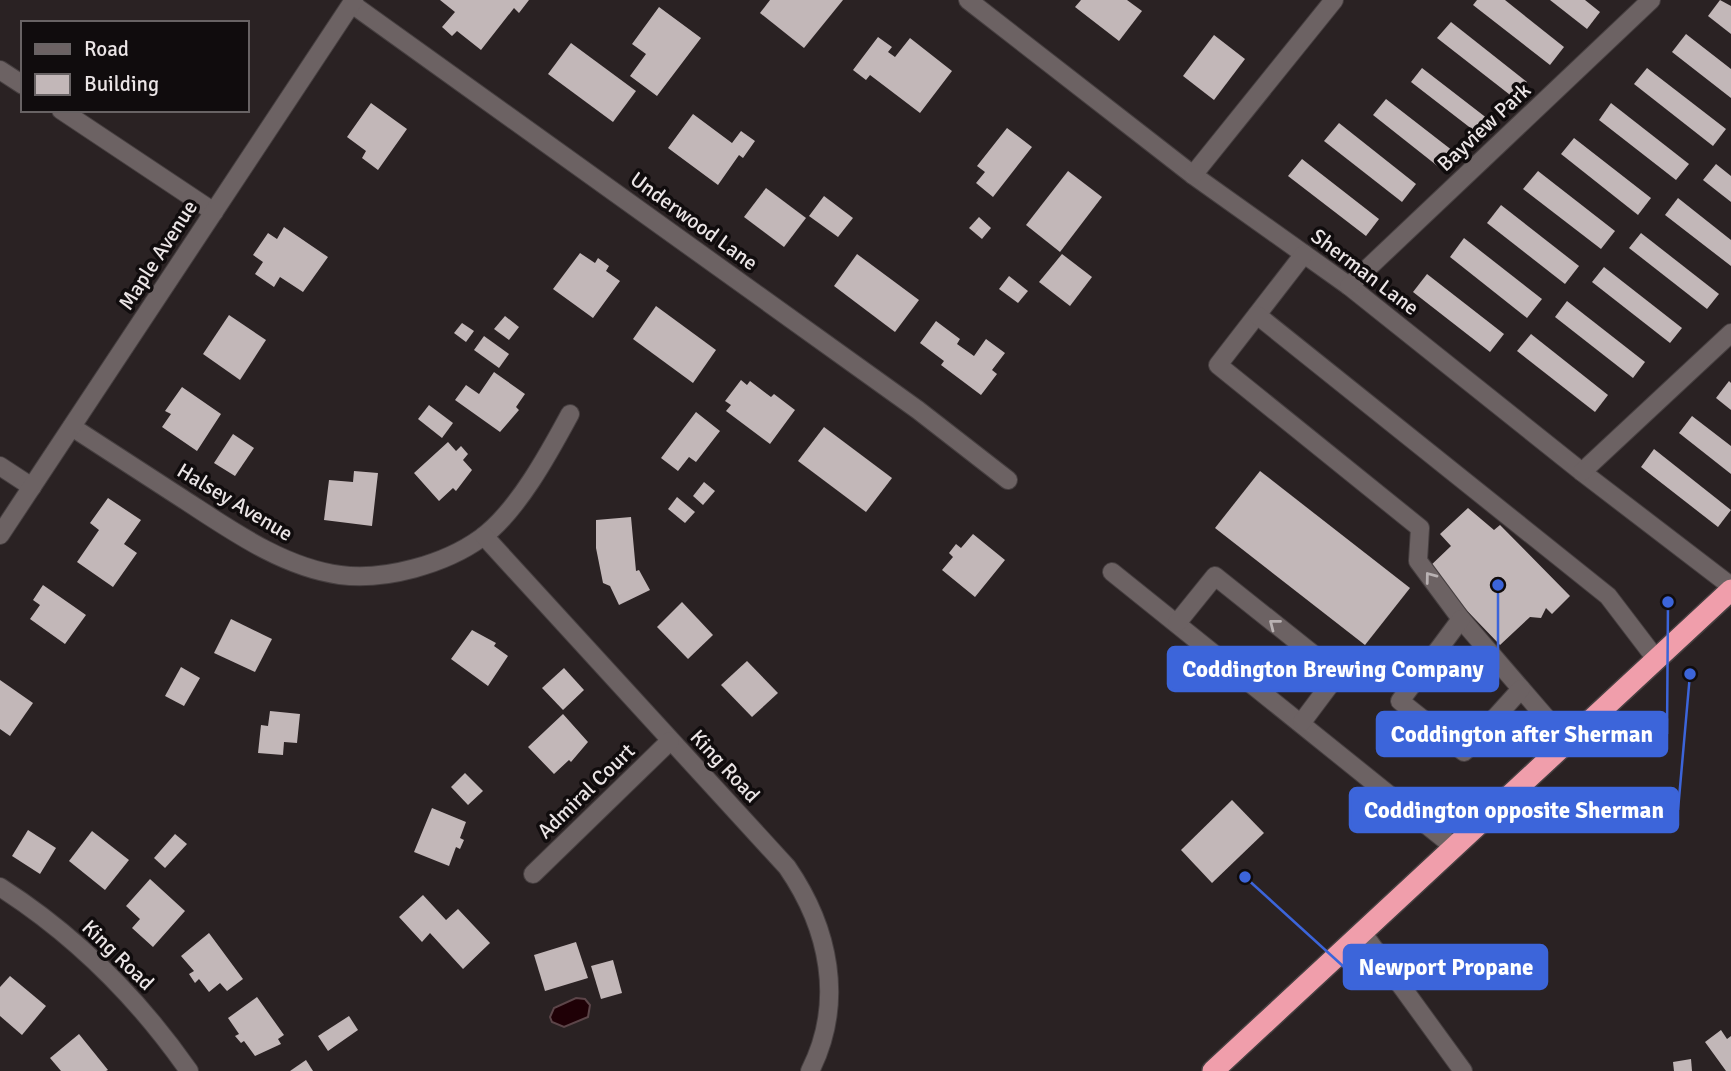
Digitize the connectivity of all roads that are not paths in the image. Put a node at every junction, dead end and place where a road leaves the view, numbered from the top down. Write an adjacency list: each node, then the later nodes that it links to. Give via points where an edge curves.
1 (968, 0): 8 (street, Sherman Lane)
2 (1334, 0): 8 (street)
3 (1651, 0): 11 (street, Bayview Park)
4 (353, 2): 9 (street, Maple Avenue); 18 (street, Underwood Lane)
5 (0, 70): 6 (street)
6 (21, 84)
7 (64, 112): 9 (street)
8 (1193, 175): 10 (street, Sherman Lane)
9 (214, 212): 15 (street, Maple Avenue)
10 (1304, 254): 11 (street, Sherman Lane); 12 (street)
11 (1349, 286): 17 (street, Sherman Lane)
12 (1257, 315): 24 (street, one-way to 12, via 1418,561 1420,528 1218,365); 26 (street, via 1608,596)
13 (1731, 333): 17 (street)
14 (570, 414): 21 (street, Halsey Avenue, via 539,467)
15 (72, 426): 19 (street, Maple Avenue); 21 (street, Halsey Avenue, via 238,535 292,561 339,575 417,566 458,553)
16 (0, 466): 19 (street)
17 (1582, 472): 23 (street, Sherman Lane)
18 (1008, 480)
19 (32, 487): 20 (street, Maple Avenue)
20 (0, 535)
21 (484, 536): 29 (street, King Road)
22 (1112, 572): 25 (street)
23 (1731, 588): 26 (highway)
24 (1461, 618): 27 (street); 27 (street, via 1400,701 1464,752)
25 (1177, 623): 28 (street); 28 (street, one-way to 25, via 1338,674 1225,584 1214,576)
26 (1656, 659): 30 (highway)
27 (1521, 689): 30 (street)
28 (1302, 722): 31 (street)
29 (670, 741): 32 (street, Admiral Court); 36 (street, King Road, via 787,867 807,895 831,987 827,1025)
30 (1567, 742): 31 (highway)
31 (1454, 847): 34 (highway)
32 (533, 874)
33 (0, 887): 35 (street, King Road, via 81,948 155,1024)
34 (1362, 932): 37 (highway); 38 (street)
35 (189, 1071)
36 (810, 1071)
37 (1213, 1071)
38 (1463, 1071)

